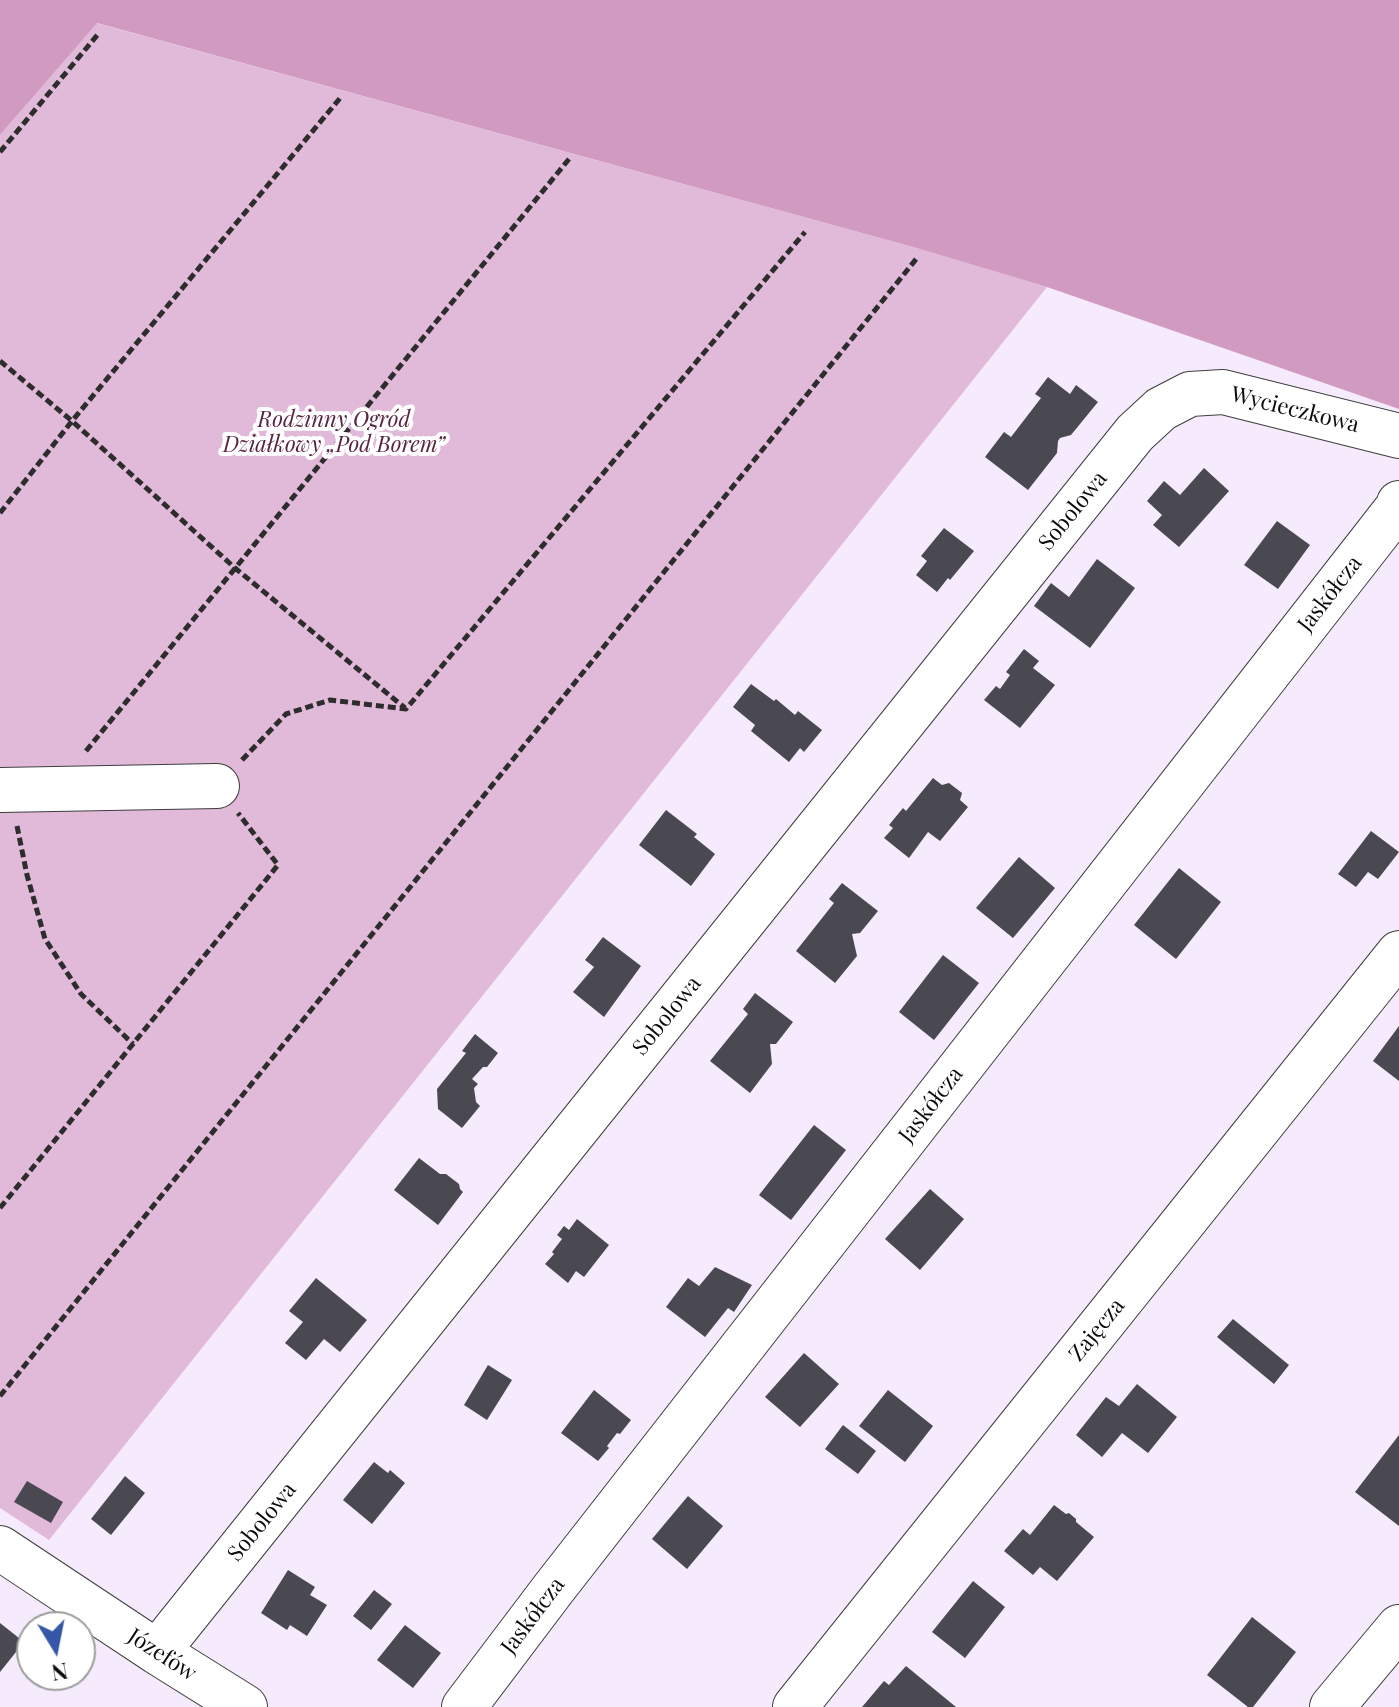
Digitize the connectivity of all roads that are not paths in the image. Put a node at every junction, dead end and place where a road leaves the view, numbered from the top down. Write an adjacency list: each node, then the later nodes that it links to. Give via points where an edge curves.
1 (1190, 394): 2 (street, Wycieczkowa, via 1223,392); 9 (street, Sobolowa, via 1161,409 1135,433)
2 (1399, 436)
3 (1399, 503): 11 (street, Jaskółcza)
4 (217, 786): 5 (street)
5 (5, 790)
6 (1399, 953): 12 (street, Zajęcza)
7 (0, 1548): 9 (street, Józefów)
8 (1399, 1627): 13 (street)
9 (157, 1652): 10 (street, Józefów)
10 (245, 1707)
11 (464, 1707)
12 (795, 1707)
13 (1332, 1707)

